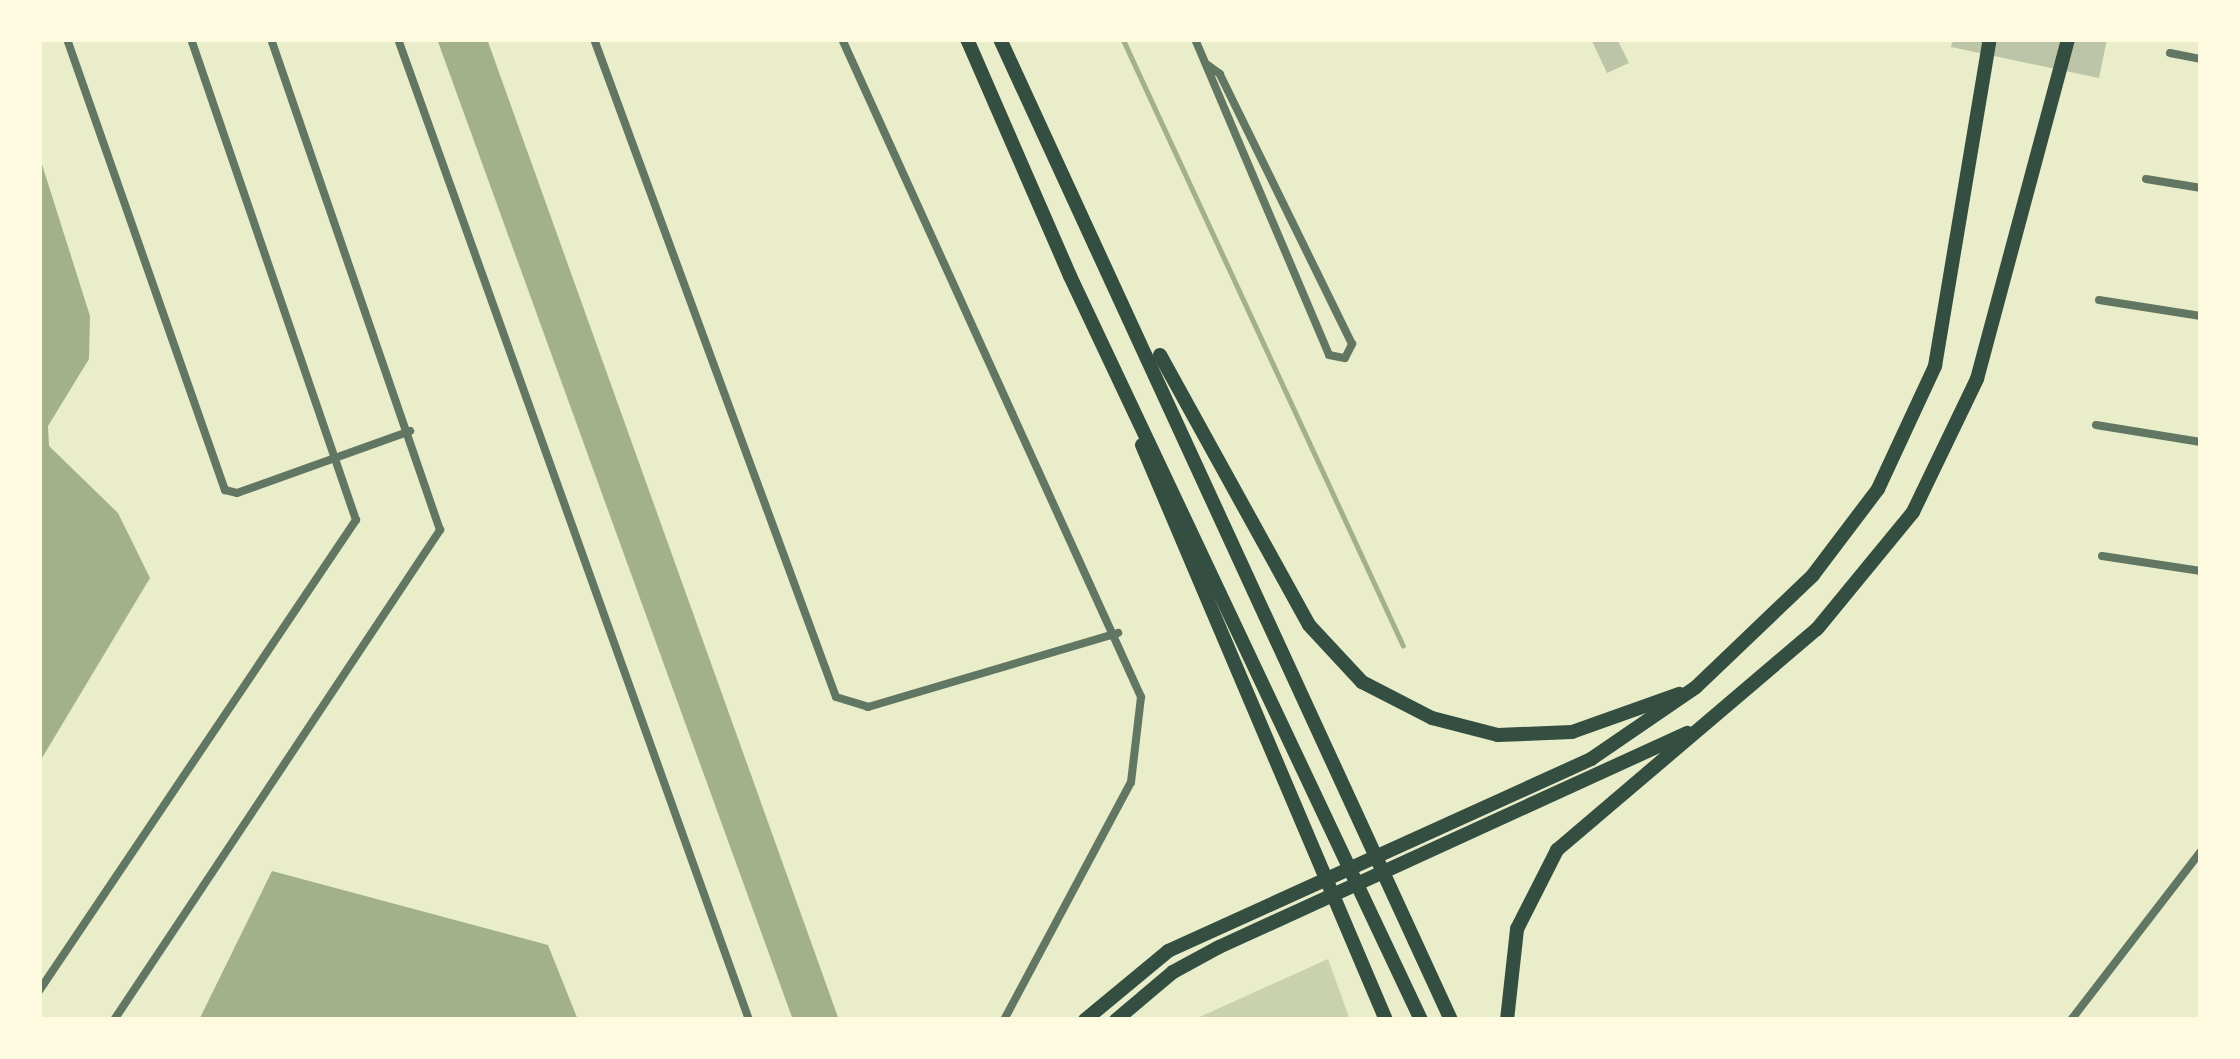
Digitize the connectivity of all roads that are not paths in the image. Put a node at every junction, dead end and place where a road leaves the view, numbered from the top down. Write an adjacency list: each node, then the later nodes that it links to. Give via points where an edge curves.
1 (67, 39): 24 (street, via 218,480 237,494)
2 (191, 39): 24 (street)
3 (271, 39): 22 (street)
4 (398, 39): 34 (street)
5 (594, 39): 27 (street, via 836,697 868,707)
6 (842, 39): 27 (street)
7 (967, 39): 18 (highway)
8 (1000, 39): 17 (highway)
9 (1195, 39): 14 (street)
10 (1990, 39): 28 (highway, via 1935,366 1878,489 1813,575)
11 (2068, 39): 29 (highway, via 1977,379 1913,512 1817,629)
12 (2170, 53): 13 (street)
13 (2201, 58)
14 (1206, 64): 14 (street, via 1220,74 1352,344 1345,358 1329,355)
15 (2146, 179): 16 (street)
16 (2201, 188)
17 (1111, 266): 28 (highway, via 1270,562 1309,625 1362,682 1466,729 1536,736 1618,718); 40 (highway)
18 (1070, 277): 38 (highway); 39 (highway)
19 (2099, 299): 20 (street)
20 (2201, 316)
21 (2096, 425): 23 (street)
22 (410, 431): 24 (street); 33 (street, via 441,518 434,545)
23 (2201, 442)
24 (337, 458): 32 (street, via 355,505 349,536)
25 (2102, 556): 26 (street)
26 (2201, 571)
27 (1118, 633): 35 (street, via 1142,697 1131,782)
28 (1696, 687): 30 (highway, via 1591,759)
29 (1703, 725): 30 (highway); 41 (highway, via 1557,850 1517,929)
30 (1454, 832): 36 (highway, via 1263,907 1136,972); 37 (highway, via 1173,972)
31 (2201, 850): 42 (street)
32 (39, 992)
33 (114, 1020)
34 (749, 1020)
35 (1004, 1020)
36 (1085, 1020)
37 (1116, 1020)
38 (1387, 1020)
39 (1421, 1020)
40 (1451, 1020)
41 (1507, 1020)
42 (2071, 1020)

